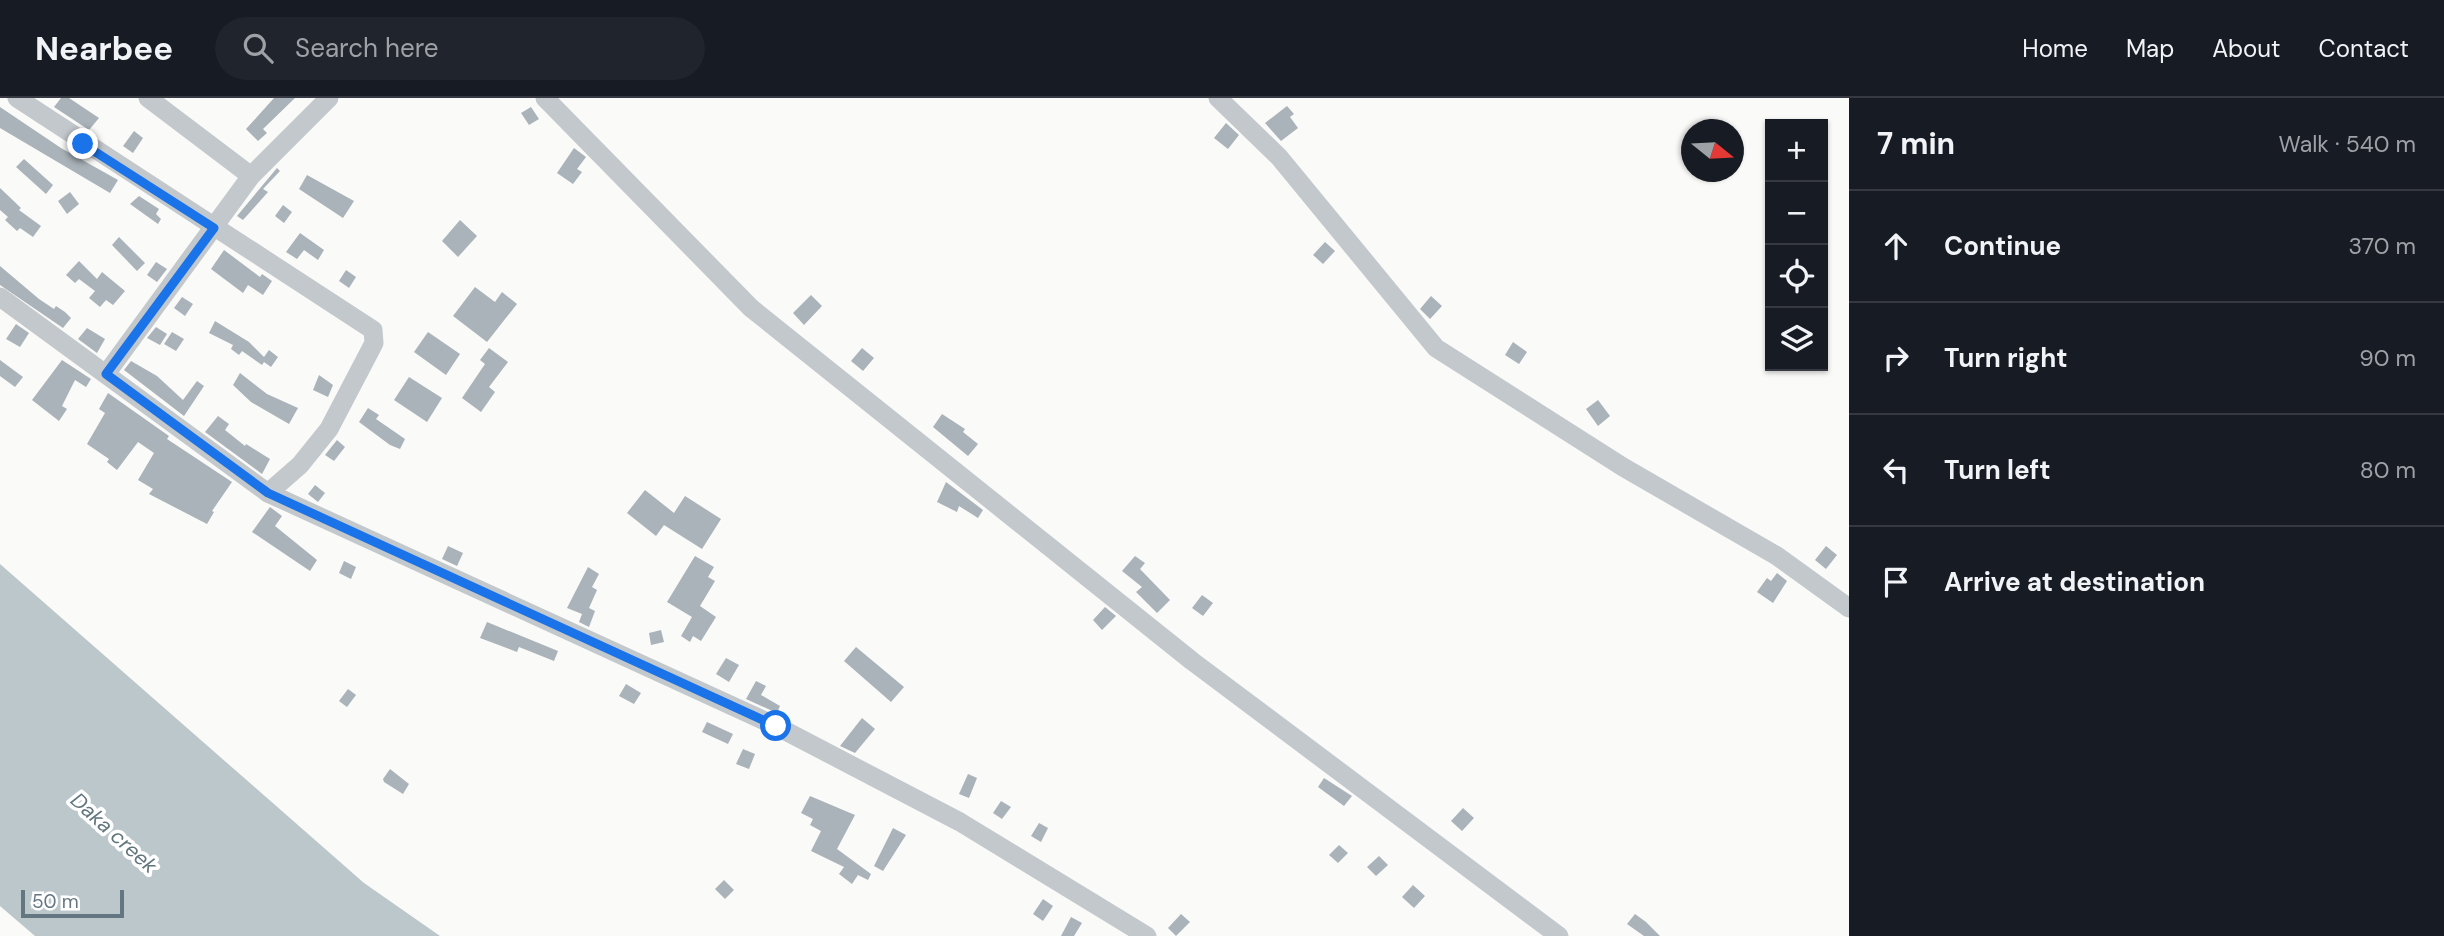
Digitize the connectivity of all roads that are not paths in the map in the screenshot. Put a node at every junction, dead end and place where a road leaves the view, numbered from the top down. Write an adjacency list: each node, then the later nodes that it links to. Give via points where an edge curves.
1 (17, 98): 7 (street)
2 (148, 98): 6 (street)
3 (329, 98): 6 (street)
4 (545, 98): 13 (street, via 751,308 1192,661)
5 (1218, 98): 11 (street, via 1279,157 1436,348 1623,467 1777,556)
6 (251, 176): 7 (street)
7 (214, 228): 9 (street); 10 (street, via 376,335 329,429 300,465)
8 (0, 297): 9 (street)
9 (106, 374): 10 (street)
10 (268, 493): 12 (street, via 776,726 960,822)
11 (1849, 608)
12 (1147, 936)
13 (1559, 936)

